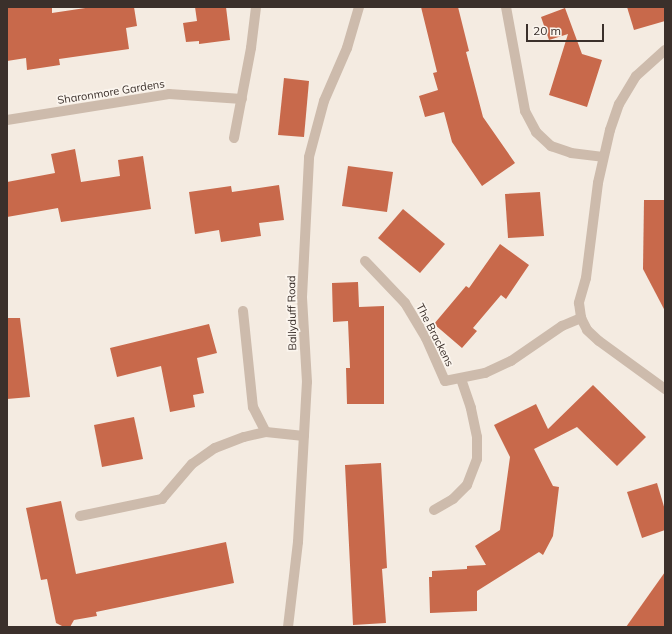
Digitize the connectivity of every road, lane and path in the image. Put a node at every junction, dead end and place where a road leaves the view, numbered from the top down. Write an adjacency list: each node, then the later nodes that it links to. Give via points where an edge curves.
1 (256, 7): 5 (street)
2 (359, 7): 15 (street, Ballyduff Road, via 347,48 324,101 309,157 302,297 307,382)
3 (506, 7): 8 (street, via 525,111 536,132 551,146 571,153)
4 (665, 50): 8 (street, via 636,76 619,104)
5 (242, 99): 6 (street, Sharonmore Gardens, via 169,94); 7 (street)
6 (7, 120)
7 (234, 138)
8 (603, 157): 11 (street, via 586,278 579,303)
9 (365, 261): 12 (street, The Brackens, via 405,303 426,338 445,381)
10 (243, 311): 14 (street, via 253,407)
11 (580, 318): 12 (street, The Brackens, via 562,326 511,361 486,373); 13 (street, via 587,330 599,341)
12 (461, 379): 16 (street, via 477,436 477,459 467,485 453,499)
13 (665, 389)
14 (266, 432): 15 (street); 17 (street, via 216,448 192,464 162,498)
15 (304, 436): 18 (street, Ballyduff Road, via 298,542)
16 (434, 510)
17 (80, 516)
18 (288, 627)

